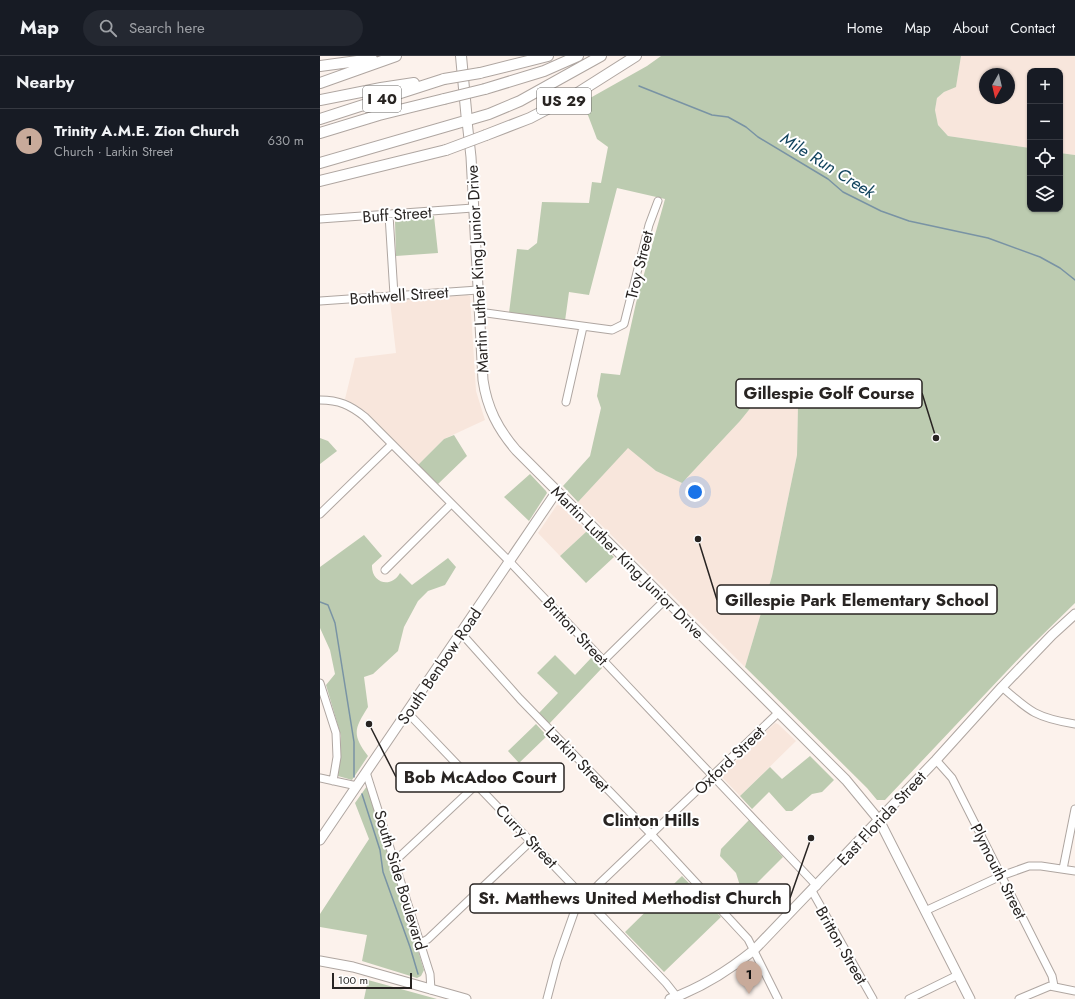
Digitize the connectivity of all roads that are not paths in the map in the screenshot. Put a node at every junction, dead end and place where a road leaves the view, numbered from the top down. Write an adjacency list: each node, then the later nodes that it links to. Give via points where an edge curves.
1 (397, 56): 7 (highway); 9 (highway)
2 (461, 56): 12 (highway, Martin Luther King Junior Drive)
3 (548, 56): 8 (highway, I 40, bridge)
4 (578, 56): 13 (highway, I 40, bridge, via 544,71 486,89 371,117)
5 (601, 56): 12 (highway, via 520,101)
6 (636, 56): 15 (highway, US 29, bridge, via 576,94 530,118 446,150)
7 (320, 66)
8 (444, 80): 10 (highway, via 381,88); 11 (highway, I 40)
9 (320, 83)
10 (320, 100)
11 (320, 119)
12 (467, 121): 14 (highway); 17 (main road, Martin Luther King Junior Drive)
13 (320, 134)
14 (320, 163)
15 (320, 181)
16 (658, 201): 24 (street, Troy Street, via 649,225 624,324 612,330)
17 (473, 208): 18 (street, Buff Street); 20 (main road, Martin Luther King Junior Drive)
18 (389, 215): 19 (street, Buff Street); 21 (street)
19 (320, 219)
20 (478, 290): 21 (street, Bothwell Street); 23 (main road, Martin Luther King Junior Drive)
21 (394, 295): 22 (street, Bothwell Street)
22 (320, 302)
23 (479, 312): 24 (street); 28 (main road, Martin Luther King Junior Drive, via 483,380 495,422 508,440)
24 (583, 327): 26 (street)
25 (320, 400): 27 (street, Britton Street, via 332,400 354,408)
26 (566, 402)
27 (391, 445): 29 (street, Britton Street); 30 (street)
28 (557, 491): 31 (main road, South Benbow Road); 33 (main road, Martin Luther King Junior Drive)
29 (451, 504): 31 (street, Britton Street); 32 (street)
30 (320, 514)
31 (510, 562): 35 (main road, South Benbow Road); 36 (street, Britton Street)
32 (385, 570)
33 (666, 599): 36 (street); 40 (main road, Martin Luther King Junior Drive)
34 (1075, 614): 38 (main road, East Florida Street)
35 (461, 633): 39 (main road, South Benbow Road); 51 (street, Larkin Street, via 520,699)
36 (603, 661): 44 (street, Britton Street)
37 (320, 683): 46 (street, via 336,733)
38 (1002, 687): 41 (street, via 1035,714 1048,720); 42 (main road, East Florida Street)
39 (407, 712): 43 (main road, South Benbow Road); 47 (street, Curry Street)
40 (778, 713): 44 (street, Oxford Street); 50 (main road, Martin Luther King Junior Drive, via 846,780)
41 (1075, 724)
42 (936, 760): 50 (main road, East Florida Street); 57 (street, Plymouth Street, via 952,778)
43 (366, 772): 48 (main road, South Benbow Road); 54 (street, South Side Boulevard)
44 (713, 775): 51 (street, Oxford Street); 58 (street, Britton Street)
45 (320, 778): 46 (street)
46 (333, 781): 48 (street)
47 (477, 784): 53 (street, Curry Street); 54 (street)
48 (357, 786): 52 (main road, South Benbow Road)
49 (1075, 809): 55 (street)
50 (879, 820): 58 (main road, East Florida Street); 60 (main road, Martin Luther King Junior Drive)
51 (650, 834): 59 (street, Oxford Street); 62 (street, Larkin Street, via 731,920)
52 (320, 840)
53 (531, 841): 59 (street, Curry Street); 61 (street)
54 (396, 860): 61 (street, South Side Boulevard)
55 (1064, 869): 56 (street); 57 (street, via 1029,866)
56 (1075, 871)
57 (1001, 876): 60 (street); 65 (street, Plymouth Street, via 1052,976)
58 (814, 888): 62 (main road, East Florida Street); 72 (street, Britton Street)
59 (586, 898): 68 (street, Curry Street, via 666,983); 70 (street, Oxford Street, via 575,910 557,960)
60 (925, 911): 64 (main road, Martin Luther King Junior Drive)
61 (421, 943): 66 (street, South Side Boulevard, via 430,974)
62 (754, 950): 68 (main road, East Florida Street, via 719,976); 71 (street, Larkin Street)
63 (320, 960): 66 (main road)
64 (958, 975): 73 (street); 74 (main road, Martin Luther King Junior Drive)
65 (1054, 986): 67 (street); 75 (street)
66 (431, 990): 69 (main road)
67 (1075, 991)
68 (673, 998)
69 (466, 999)
70 (547, 999)
71 (778, 999)
72 (873, 999)
73 (909, 999)
74 (970, 999)
75 (1019, 999)

